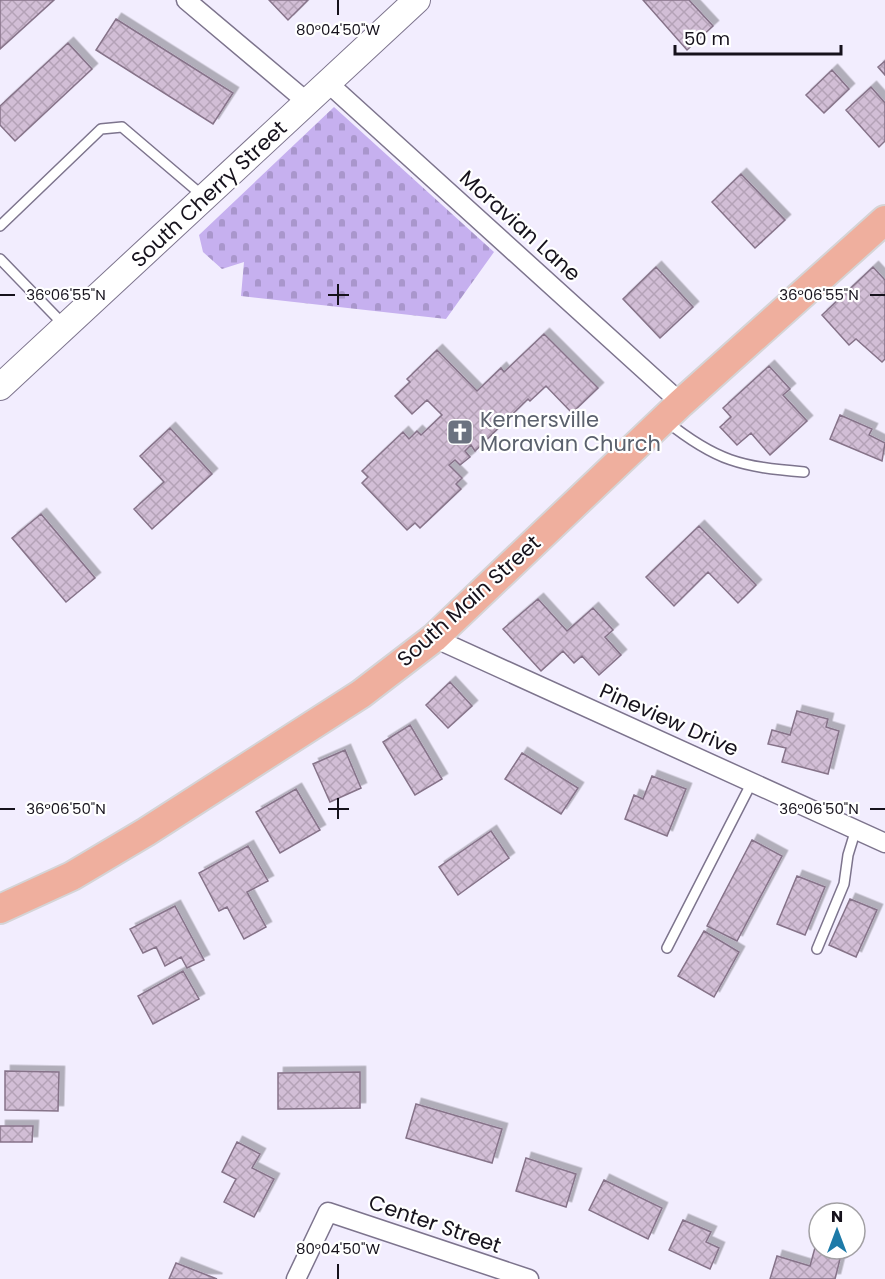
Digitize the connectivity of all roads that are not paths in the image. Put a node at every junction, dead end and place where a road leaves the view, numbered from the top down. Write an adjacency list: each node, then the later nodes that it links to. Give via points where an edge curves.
1 (186, 0): 4 (street)
2 (417, 0): 3 (main road, South Cherry Street)
3 (328, 82): 4 (main road, South Cherry Street); 11 (street, Moravian Lane)
4 (306, 102): 5 (main road, South Cherry Street)
5 (204, 198): 7 (lane, via 122,127 112,127 102,129); 9 (main road, South Cherry Street)
6 (885, 220): 11 (main road, South Main Street)
7 (0, 226)
8 (0, 259): 9 (lane)
9 (65, 327): 10 (main road, South Cherry Street)
10 (0, 387)
11 (673, 412): 12 (lane, via 715,456 756,467); 13 (main road, South Main Street)
12 (804, 472)
13 (434, 638): 14 (street, Pineview Drive); 17 (main road, South Main Street, via 361,694 146,832 72,876)
14 (752, 782): 15 (street, Pineview Drive); 18 (lane)
15 (856, 829): 16 (street, Pineview Drive); 19 (lane, via 844,884)
16 (885, 843)
17 (0, 909)
18 (667, 948)
19 (817, 949)
20 (296, 1279): 21 (street, Center Street, via 327,1212)
21 (529, 1279)

